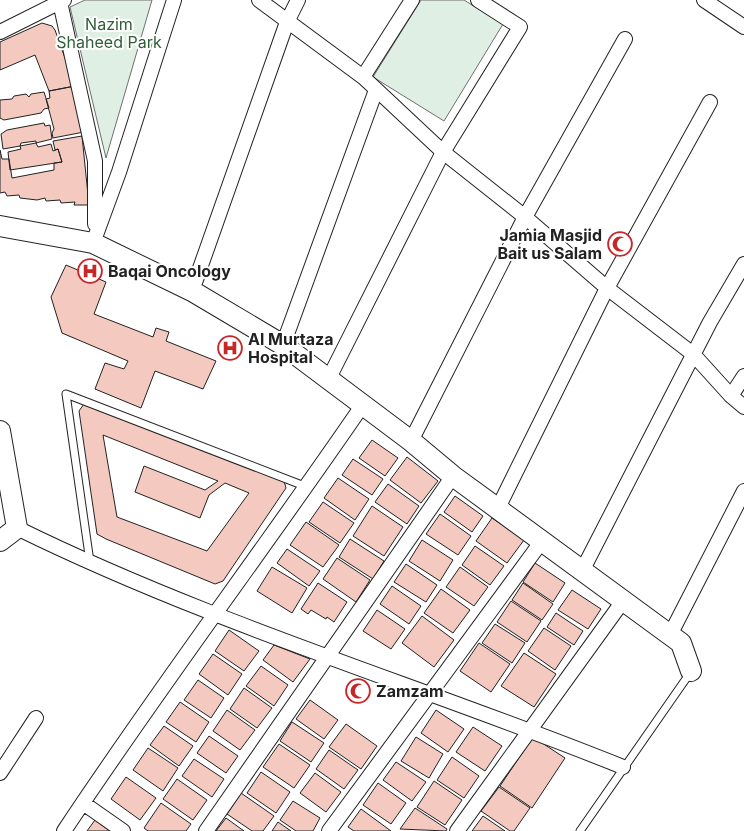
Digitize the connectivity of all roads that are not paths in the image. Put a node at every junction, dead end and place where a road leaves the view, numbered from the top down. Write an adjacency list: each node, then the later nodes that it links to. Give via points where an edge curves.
1 (174, 0): 18 (street)
2 (259, 0): 8 (street)
3 (298, 0): 8 (street)
4 (412, 0): 12 (street)
5 (478, 0): 15 (street, via 520,27)
6 (704, 0): 9 (street)
7 (60, 1): 10 (street); 18 (street, via 95,161)
8 (287, 22): 12 (street); 21 (street)
9 (744, 27)
10 (0, 32)
11 (625, 39): 16 (street)
12 (363, 77): 13 (street)
13 (376, 90): 15 (street); 22 (street)
14 (710, 102): 20 (street)
15 (443, 152): 16 (street); 25 (street)
16 (525, 217): 20 (street); 30 (street)
17 (0, 226): 18 (street)
18 (94, 243): 21 (street)
19 (744, 264): 23 (street)
20 (607, 288): 23 (street); 34 (street)
21 (192, 291): 22 (street)
22 (283, 345): 25 (street)
23 (694, 354): 26 (street); 39 (street)
24 (744, 376): 26 (street)
25 (328, 380): 27 (street)
26 (731, 396): 28 (street)
27 (362, 406): 30 (street); 32 (street)
28 (744, 407)
29 (0, 431): 35 (street)
30 (411, 441): 31 (street)
31 (453, 476): 34 (street); 43 (street)
32 (307, 486): 38 (lane, via 66,394); 41 (street)
33 (744, 490): 42 (street)
34 (498, 508): 37 (street)
35 (17, 528): 36 (street); 38 (street)
36 (0, 541)
37 (542, 541): 39 (street); 45 (street)
38 (91, 565): 41 (street)
39 (582, 571): 40 (street)
40 (623, 601): 42 (street); 47 (street)
41 (214, 612): 43 (street); 50 (street)
42 (670, 635): 44 (street, via 681,643)
43 (328, 657): 45 (street); 53 (street)
44 (691, 671): 48 (lane)
45 (429, 693): 47 (street); 54 (street)
46 (36, 718): 49 (street)
47 (530, 730): 48 (street); 55 (street)
48 (624, 767): 56 (lane)
49 (0, 773)
50 (83, 803): 51 (street); 52 (street)
51 (64, 831)
52 (123, 831)
53 (206, 831)
54 (329, 831)
55 (457, 831)
56 (580, 831)

